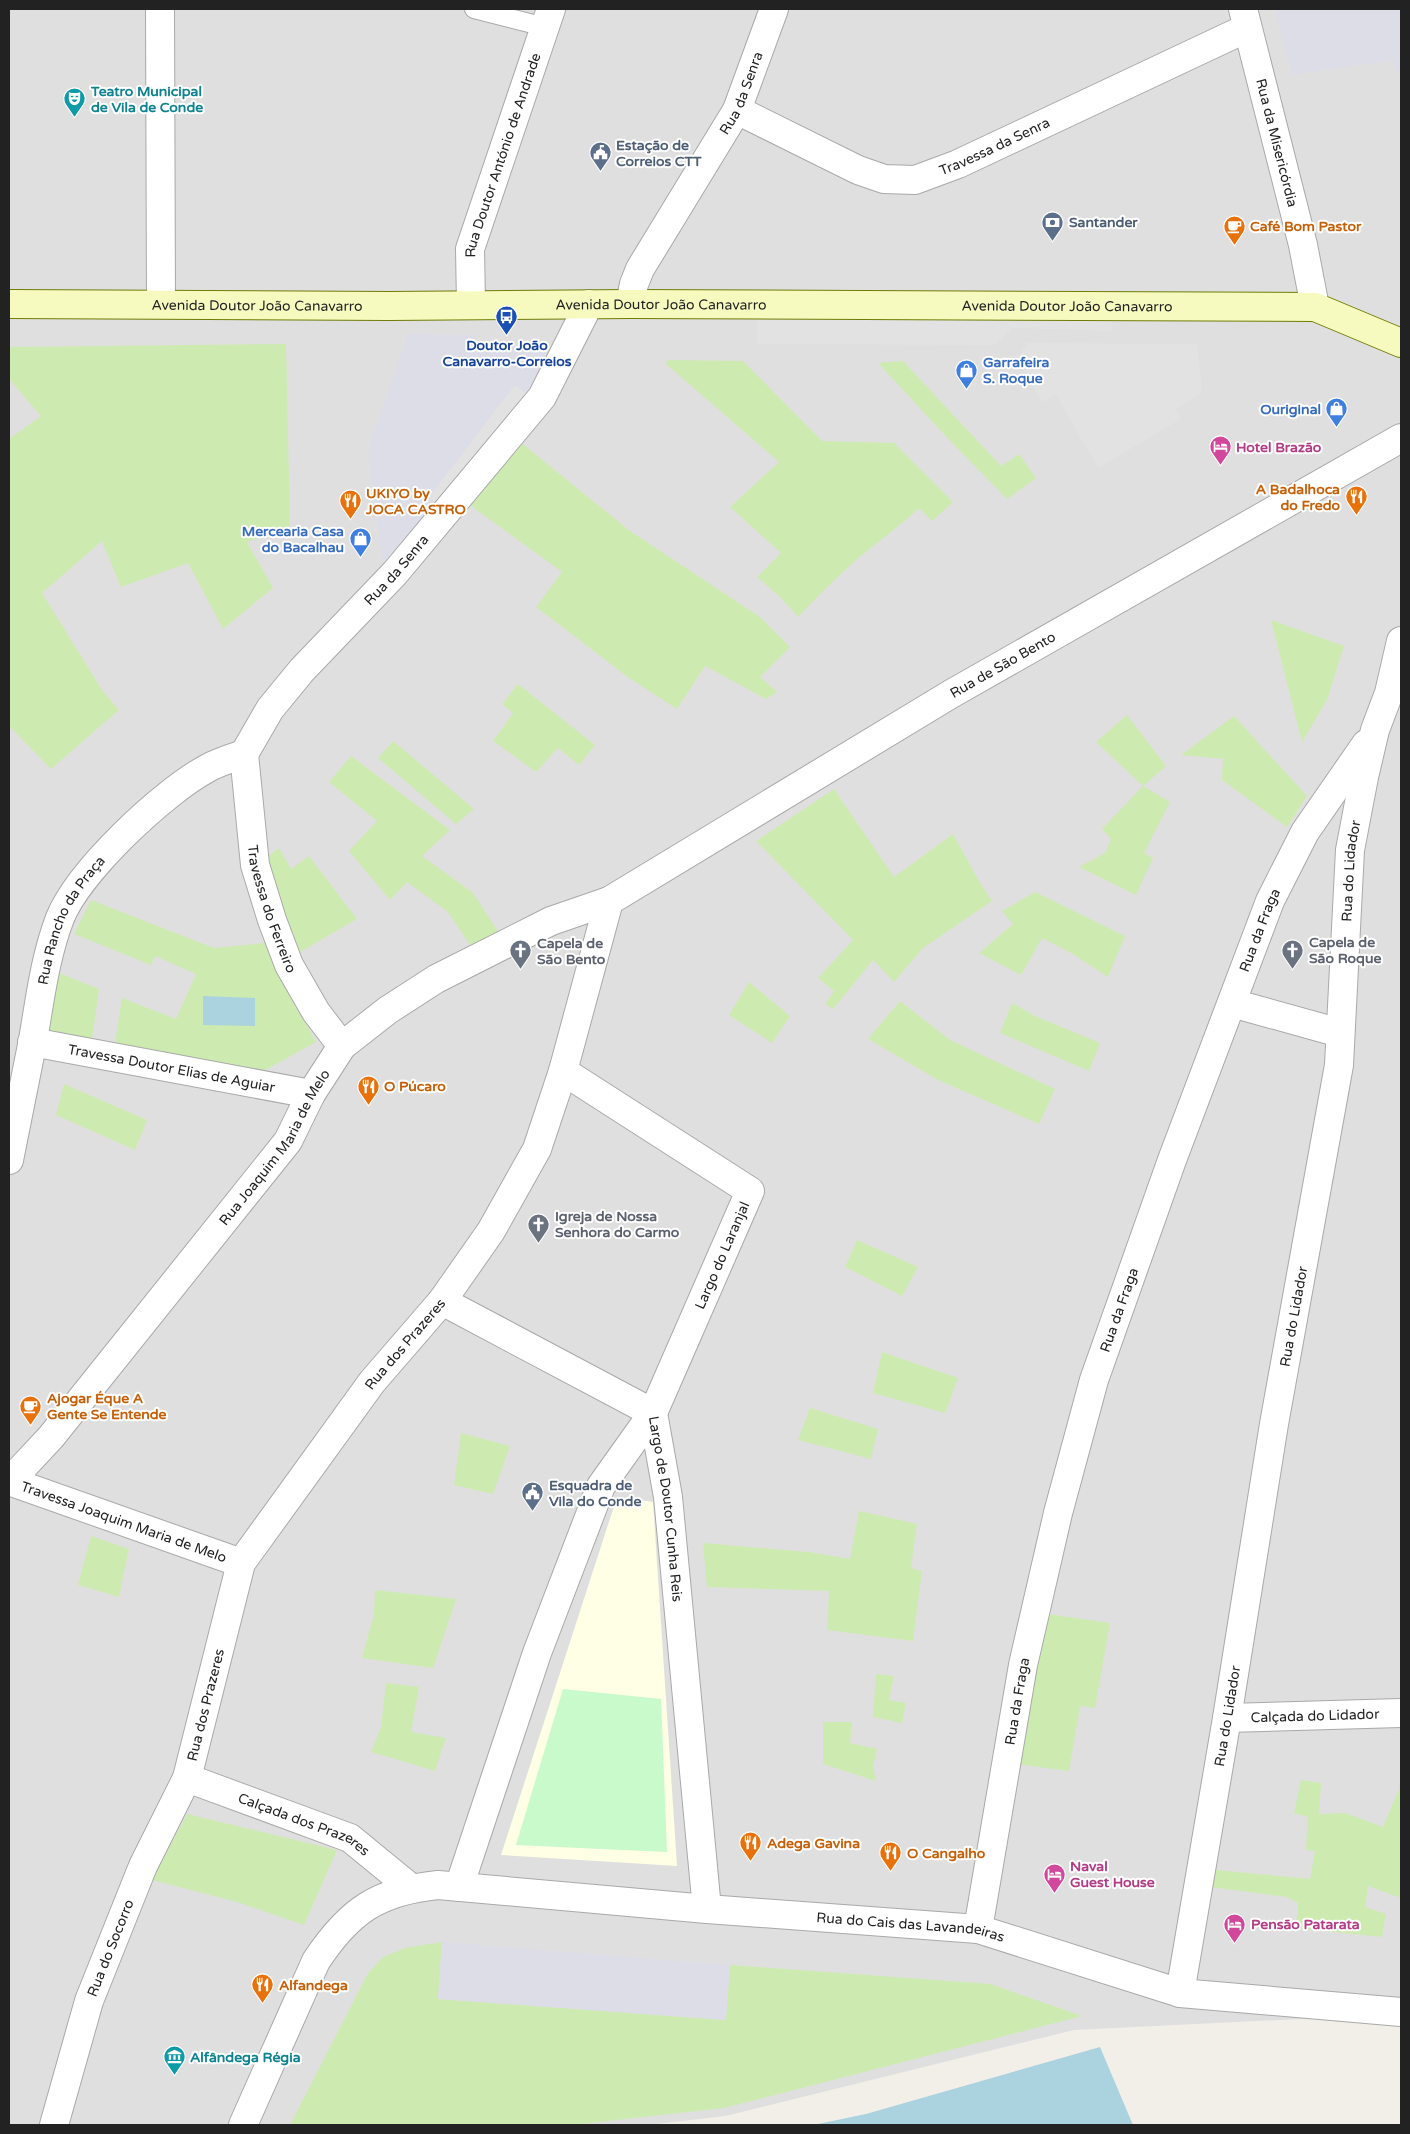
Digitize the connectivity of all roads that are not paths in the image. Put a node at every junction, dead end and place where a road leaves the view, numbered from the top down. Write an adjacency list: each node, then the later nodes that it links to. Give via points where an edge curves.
1 (160, 9): 8 (street)
2 (474, 9): 4 (lane)
3 (774, 9): 6 (street, Rua da Senra)
4 (548, 18): 9 (street, Rua Doutor António de Andrade, via 470,249)
5 (1245, 18): 6 (street, Travessa da Senra, via 958,164 915,180 884,179 858,170); 12 (street, Rua da Misericórdia, via 1303,245)
6 (738, 110): 11 (street, Rua da Senra, via 640,269)
7 (9, 304): 8 (street, Avenida Doutor João Canavarro)
8 (161, 304): 9 (street, Avenida Doutor João Canavarro)
9 (471, 304): 10 (street, Avenida Doutor João Canavarro)
10 (589, 304): 11 (street, Avenida Doutor João Canavarro); 19 (street, Rua da Senra, via 542,397 395,573 270,708)
11 (630, 304): 12 (street, Avenida Doutor João Canavarro)
12 (1315, 307): 13 (street)
13 (1372, 330): 14 (street); 15 (street)
14 (1401, 342)
15 (1401, 356)
16 (1401, 438): 20 (street, Rua de São Bento, via 950,694)
17 (1401, 641): 18 (street, Rua do Lidador, via 1389,693)
18 (1375, 730): 21 (street, Rua da Fraga, via 1305,832 1270,901); 22 (street, Rua do Lidador, via 1350,850)
19 (244, 754): 23 (street, Rua Rancho da Praça, via 209,767 180,786 113,846 80,886 61,916 48,953); 24 (street, Travessa do Ferreiro, via 256,865 272,920 289,965 316,1012)
20 (609, 901): 24 (street, Rua Joaquim Maria de Melo, via 551,921 436,979 388,1010); 25 (street, Rua dos Prazeres)
21 (1232, 1003): 22 (street); 38 (street, Rua da Fraga, via 1094,1380 1058,1513 1024,1665)
22 (1340, 1033): 33 (street, Rua do Lidador, via 1339,1065 1274,1424)
23 (32, 1042): 26 (street, Travessa Doutor Elias de Aguiar); 27 (street, Rua Rancho da Praça)
24 (342, 1046): 26 (street, Rua Joaquim Maria de Melo)
25 (563, 1071): 28 (street, Rua dos Prazeres, via 537,1149 492,1231); 29 (street, Largo do Laranjal, via 750,1191)
26 (312, 1094): 30 (street, Rua Joaquim Maria de Melo, via 288,1142 51,1437)
27 (9, 1160)
28 (442, 1301): 29 (street); 31 (street, Rua dos Prazeres, via 372,1382)
29 (653, 1413): 35 (street, Largo de Doutor Cunha Reis, via 601,1486 537,1653); 37 (street, Largo de Doutor Cunha Reis, via 668,1497)
30 (9, 1482): 31 (street, Travessa Joaquim Maria de Melo)
31 (241, 1563): 34 (street, Rua dos Prazeres)
32 (1401, 1713): 33 (street, Calçada do Lidador)
33 (1227, 1718): 39 (street, Rua do Lidador)
34 (187, 1778): 36 (street, Calçada dos Prazeres, via 350,1838); 41 (street, Rua do Socorro, via 143,1866 93,1992)
35 (459, 1887): 36 (street, Rua do Cais das Lavandeiras); 37 (street, Rua do Cais das Lavandeiras)
36 (411, 1888): 42 (street, Rua do Cais das Lavandeiras, via 390,1894 368,1906 349,1919 331,1938 316,1961)
37 (707, 1909): 38 (street, Rua do Cais das Lavandeiras)
38 (978, 1929): 39 (street, Rua do Cais das Lavandeiras)
39 (1180, 1993): 40 (street, Rua do Cais das Lavandeiras)
40 (1401, 2012)
41 (54, 2125)
42 (243, 2125)

